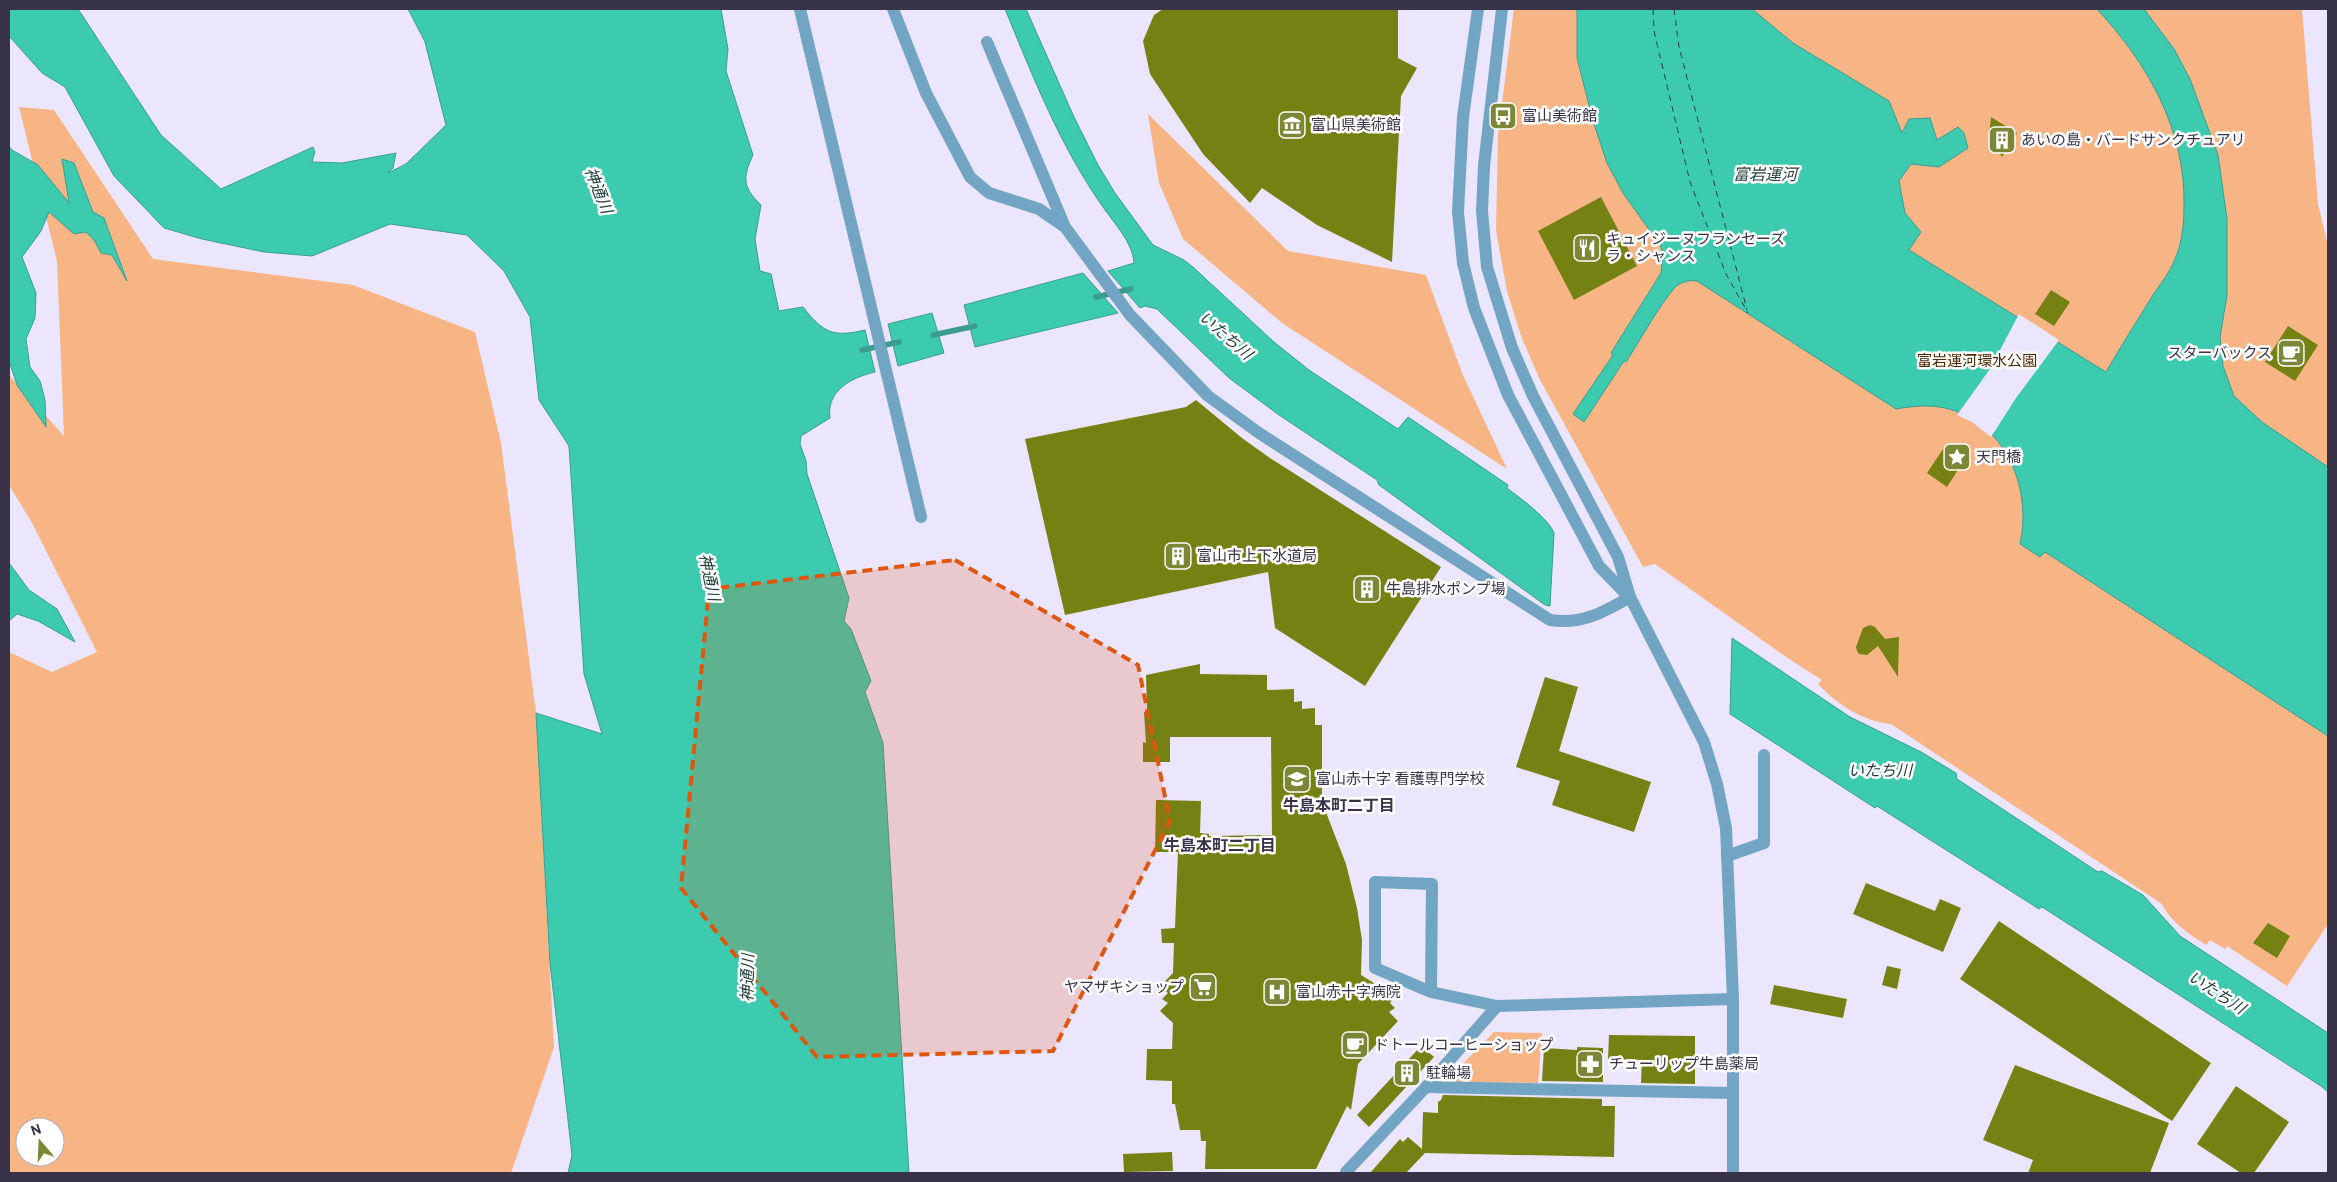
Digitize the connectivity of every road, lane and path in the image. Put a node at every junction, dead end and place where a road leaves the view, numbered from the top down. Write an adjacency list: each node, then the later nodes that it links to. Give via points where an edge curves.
1 (800, 9): 7 (street)
2 (893, 9): 6 (street, via 926,93 970,177 989,193 1039,209)
3 (1478, 9): 8 (street, via 1463,117 1458,212 1463,263 1474,308 1508,395 1599,566)
4 (1502, 9): 8 (street, via 1484,166 1482,211 1487,266 1512,348 1533,396 1618,556)
5 (987, 42): 6 (street)
6 (1065, 227): 8 (street, via 1130,315 1208,396 1259,433 1550,620 1562,622 1596,616)
7 (922, 517)
8 (1633, 602): 10 (street, via 1704,742 1726,828)
9 (1764, 755): 10 (street, via 1764,843)
10 (1727, 856): 12 (street)
11 (1431, 992): 11 (street, via 1375,968 1374,882 1432,884); 13 (street)
12 (1733, 999): 13 (street); 15 (street)
13 (1497, 1006): 14 (street)
14 (1426, 1086): 15 (street); 16 (street)
15 (1733, 1093): 17 (street)
16 (1346, 1172)
17 (1733, 1173)

